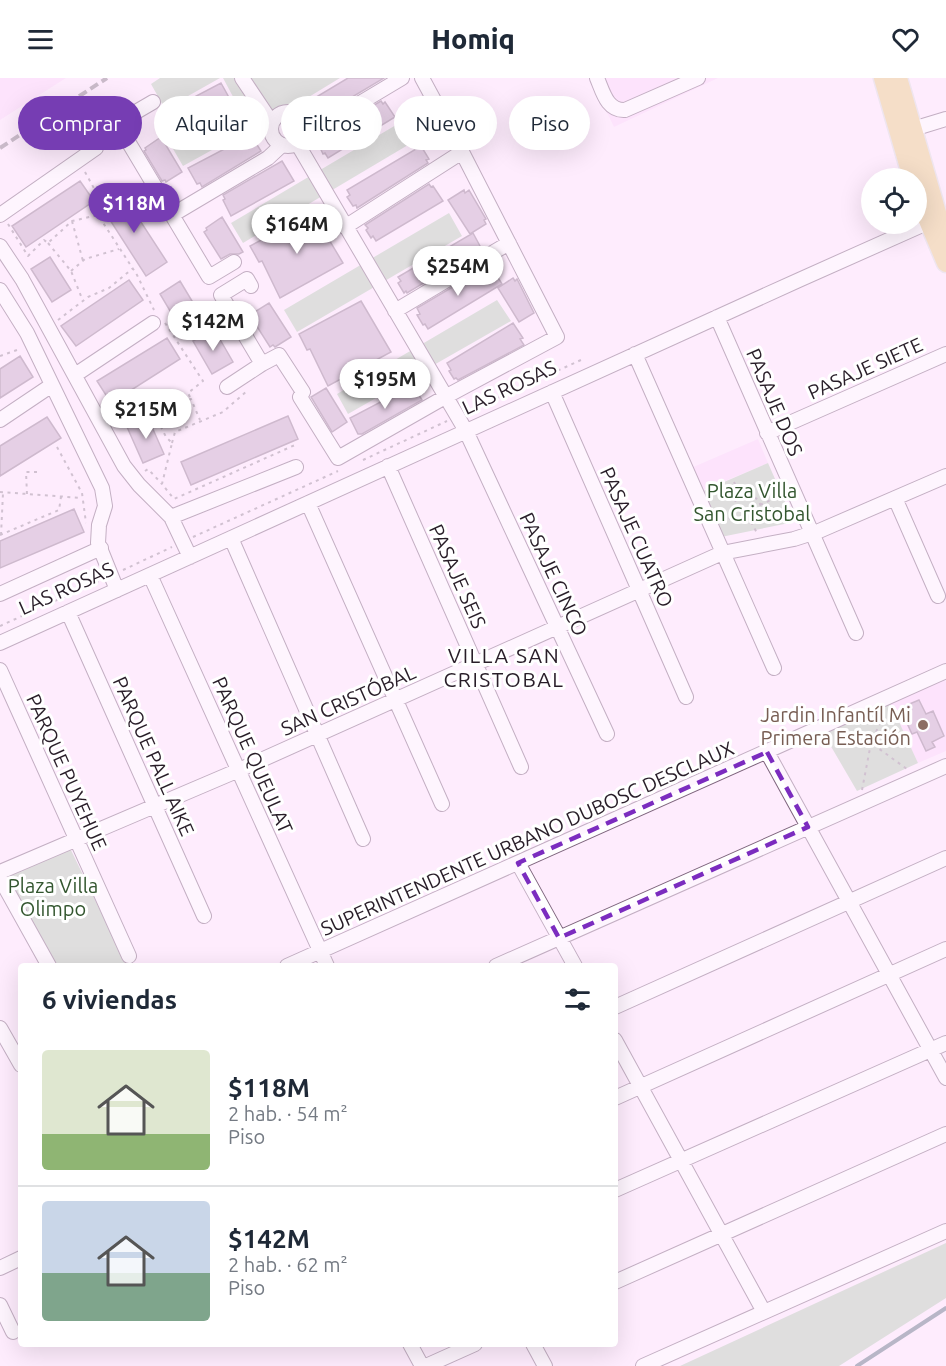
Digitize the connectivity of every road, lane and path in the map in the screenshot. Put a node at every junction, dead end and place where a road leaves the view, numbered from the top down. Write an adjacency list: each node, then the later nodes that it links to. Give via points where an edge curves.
1 (242, 78): 12 (street)
2 (402, 78): 8 (street)
3 (422, 78): 18 (street)
4 (597, 78): 5 (street, via 608,104 621,111)
5 (698, 78)
6 (883, 78): 20 (main road)
7 (898, 78): 13 (main road)
8 (372, 96)
9 (153, 102): 23 (street, via 117,123)
10 (281, 114): 12 (street)
11 (946, 119): 13 (street)
12 (272, 123): 14 (street, via 273,137)
13 (913, 129): 25 (main road)
14 (281, 144)
15 (281, 146): 23 (street, via 268,158)
16 (93, 150): 19 (street)
17 (301, 150): 27 (street, PASAJE CINCO)
18 (462, 152): 27 (street); 29 (street)
19 (79, 160): 22 (path, via 101,201 94,207); 24 (street)
20 (909, 168)
21 (927, 206): 25 (main road)
22 (98, 214): 26 (path); 32 (path)
23 (172, 215): 34 (street, via 209,277)
24 (3, 218): 28 (path, via 28,256 44,240)
25 (938, 219): 30 (main road); 35 (main road); 42 (street, LAS ROSAS)
26 (72, 221): 28 (path); 33 (path)
27 (345, 226): 41 (street, PASAJE CINCO)
28 (48, 243): 37 (path)
29 (509, 243): 41 (street); 56 (street, via 557,337)
30 (946, 244)
31 (0, 246): 51 (street)
32 (120, 249): 33 (path); 36 (path)
33 (83, 261): 37 (path)
34 (234, 262)
35 (946, 263)
36 (133, 268): 40 (path, via 109,288); 43 (path)
37 (71, 271): 40 (path)
38 (251, 286): 50 (street, via 247,279 221,295)
39 (0, 290): 45 (street)
40 (83, 301): 44 (path)
41 (395, 311): 56 (street, PASAJE CINCO)
42 (717, 317): 46 (street, LAS ROSAS); 64 (street, PASAJE DOS)
43 (156, 318): 51 (street); 57 (path, via 172,331 203,381 188,393)
44 (56, 322)
45 (32, 342): 48 (path); 52 (street)
46 (634, 354): 55 (street, LAS ROSAS); 91 (street)
47 (946, 354): 64 (street, PASAJE SIETE)
48 (0, 356)
49 (581, 360): 59 (path)
50 (262, 364): 53 (street); 56 (street, via 279,355 338,458)
51 (75, 375): 61 (street)
52 (52, 385): 60 (street); 90 (street, via 102,488 105,506 99,525)
53 (227, 387)
54 (249, 388): 62 (path, via 223,412)
55 (552, 392): 63 (street, LAS ROSAS); 96 (street, PASAJE CUATRO)
56 (445, 397): 59 (street, PASAJE CINCO)
57 (191, 399): 58 (path); 62 (path)
58 (155, 415): 61 (path, via 145,395); 65 (path)
59 (457, 417): 63 (street, PASAJE CINCO); 68 (path)
60 (0, 420)
61 (99, 420): 84 (street, via 124,466)
62 (200, 420): 65 (path, via 176,432)
63 (466, 431): 69 (street, LAS ROSAS); 101 (street, PASAJE CINCO)
64 (767, 433): 75 (street, PASAJE DOS)
65 (172, 443): 66 (path, via 162,484 174,499)
66 (296, 445)
67 (57, 447): 80 (path)
68 (362, 460)
69 (388, 466): 82 (street, LAS ROSAS); 104 (street, PASAJE SEIS)
70 (296, 467): 84 (street)
71 (341, 470): 89 (path)
72 (40, 472): 77 (path, via 26,472)
73 (946, 476): 81 (street, SAN CRISTÓBAL)
74 (734, 482): 79 (path)
75 (792, 490): 83 (path); 86 (street, PASAJE DOS)
76 (2, 492): 77 (path); 87 (path)
77 (27, 494): 78 (path)
78 (61, 496): 80 (path); 87 (path, via 59,510)
79 (741, 497): 83 (path, via 750,496); 83 (path, via 733,512 742,522 758,518)
80 (82, 498): 85 (path)
81 (895, 498): 86 (street, SAN CRISTÓBAL); 98 (street)
82 (308, 503): 88 (street, LAS ROSAS); 110 (street)
83 (760, 505)
84 (171, 517): 89 (street)
85 (87, 527)
86 (812, 534): 91 (street, SAN CRISTÓBAL); 102 (street, PASAJE DOS)
87 (1, 535)
88 (231, 538): 92 (street, LAS ROSAS); 113 (street)
89 (183, 542): 92 (street); 93 (path)
90 (101, 548): 93 (street); 97 (street)
91 (722, 553): 96 (street, SAN CRISTÓBAL); 105 (street)
92 (190, 557): 94 (street, LAS ROSAS)
93 (111, 575): 95 (street); 100 (path)
94 (150, 575): 95 (street, LAS ROSAS); 118 (street, PARQUE QUEULAT)
95 (117, 590): 99 (street, LAS ROSAS)
96 (639, 591): 101 (street, SAN CRISTÓBAL); 109 (street, PASAJE CUATRO)
97 (0, 594)
98 (938, 596)
99 (68, 612): 103 (street, LAS ROSAS); 122 (street, PARQUE PALL AIKE)
100 (0, 626)
101 (558, 627): 104 (street, SAN CRISTÓBAL); 112 (street, PASAJE CINCO)
102 (856, 633)
103 (0, 643)
104 (476, 664): 110 (street, SAN CRISTÓBAL); 117 (street, PASAJE SEIS)
105 (774, 668)
106 (0, 670): 125 (street, PARQUE PUYEHUE)
107 (946, 671): 108 (street, SUPERINTENDENTE URBANO DUBOSC DESCLAUX)
108 (893, 695): 111 (street, SUPERINTENDENTE URBANO DUBOSC DESCLAUX); 114 (path)
109 (686, 697)
110 (396, 700): 113 (street, SAN CRISTÓBAL); 120 (street)
111 (820, 728): 114 (path); 115 (street, SUPERINTENDENTE URBANO DUBOSC DESCLAUX)
112 (607, 734)
113 (318, 735): 118 (street, SAN CRISTÓBAL); 124 (street)
114 (871, 743): 119 (path); 121 (path)
115 (767, 752): 123 (street); 127 (street, SUPERINTENDENTE URBANO DUBOSC DESCLAUX)
116 (946, 765): 119 (street)
117 (521, 766)
118 (238, 770): 122 (street, SAN CRISTÓBAL); 134 (street, PARQUE QUEULAT)
119 (919, 778): 121 (street)
120 (441, 804)
121 (860, 804): 123 (street)
122 (155, 806): 125 (street, SAN CRISTÓBAL); 131 (street, PARQUE PALL AIKE)
123 (808, 827): 130 (street); 132 (street)
124 (363, 838)
125 (76, 840): 128 (street, SAN CRISTÓBAL); 135 (street, PARQUE PUYEHUE)
126 (946, 858): 130 (street)
127 (518, 863): 132 (street); 134 (street, SUPERINTENDENTE URBANO DUBOSC DESCLAUX)
128 (0, 872)
129 (0, 878): 136 (street)
130 (849, 902): 141 (street); 142 (street)
131 (204, 916)
132 (559, 938): 139 (street); 140 (street)
133 (946, 949): 141 (street)
134 (320, 952): 137 (street, SUPERINTENDENTE URBANO DUBOSC DESCLAUX); 138 (street, PARQUE QUEULAT)
135 (129, 956)
136 (47, 963)
137 (294, 963)
138 (326, 963)
139 (503, 963)
140 (573, 963)
141 (889, 975): 146 (street); 149 (street)
142 (618, 1005)
143 (0, 1028): 147 (street)
144 (946, 1043): 146 (street)
145 (618, 1046): 149 (street)
146 (930, 1050): 148 (street); 152 (street)
147 (18, 1060)
148 (946, 1078)
149 (640, 1086): 150 (street); 152 (street)
150 (618, 1097)
151 (946, 1134): 155 (street)
152 (681, 1161): 153 (street); 155 (street)
153 (618, 1189)
154 (946, 1231): 160 (street)
155 (721, 1234): 158 (street); 160 (street)
156 (18, 1259): 157 (street)
157 (0, 1268)
158 (618, 1281)
159 (0, 1305): 161 (street)
160 (764, 1312): 167 (street)
161 (13, 1332)
162 (412, 1347): 165 (street)
163 (468, 1347): 165 (street)
164 (535, 1347): 166 (street)
165 (424, 1366)
166 (545, 1366)
167 (643, 1366)

